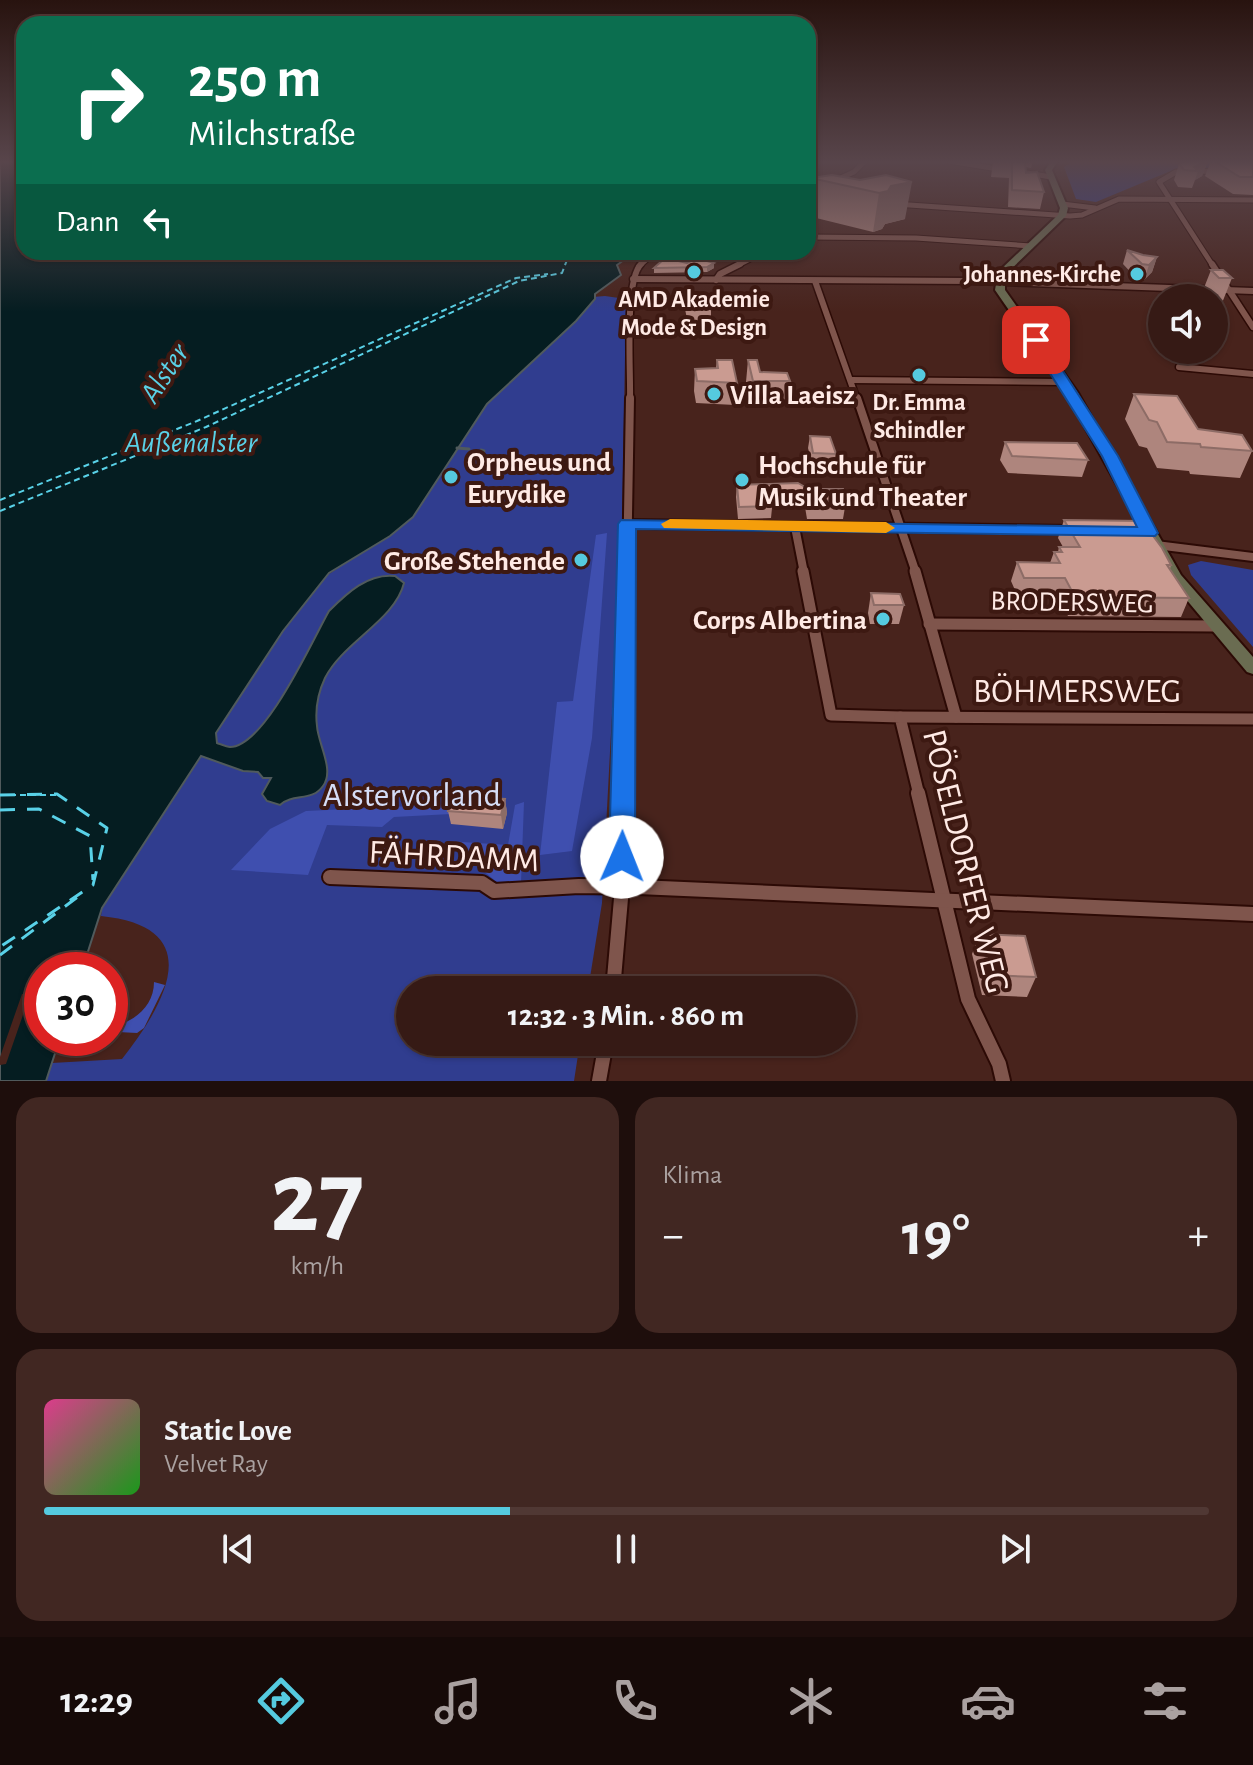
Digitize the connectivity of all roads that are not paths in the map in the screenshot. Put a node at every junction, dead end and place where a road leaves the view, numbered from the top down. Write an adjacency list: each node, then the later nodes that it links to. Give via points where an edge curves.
1 (998, 211): 5 (street)
2 (1062, 211): 5 (street)
3 (1090, 211): 5 (street)
4 (1178, 211): 14 (street)
5 (1062, 216): 7 (street)
6 (816, 237): 7 (street)
7 (1031, 246): 13 (street)
8 (645, 260): 10 (street)
9 (748, 260): 11 (street)
10 (633, 279): 11 (street); 21 (street)
11 (716, 280): 12 (street)
12 (815, 281): 13 (street); 19 (street)
13 (998, 282): 14 (street); 20 (street)
14 (1229, 290): 15 (street); 16 (street)
15 (1253, 291)
16 (1253, 327)
17 (1179, 367): 18 (street)
18 (1253, 374)
19 (851, 380): 20 (street); 23 (street)
20 (1065, 382): 25 (street, via 1110,456)
21 (627, 524): 22 (street); 34 (street)
22 (795, 527): 23 (street); 30 (street, PÖSELDORFER WEG, via 831,715)
23 (903, 528): 24 (street); 27 (street)
24 (1076, 530)
25 (1146, 536): 26 (street); 28 (street)
26 (1253, 557)
27 (929, 624): 28 (street, BRODERSWEG); 31 (street)
28 (1214, 626): 29 (street)
29 (1253, 668)
30 (900, 717): 31 (street, BÖHMERSWEG); 35 (street, PÖSELDORFER WEG)
31 (956, 717): 32 (street, BÖHMERSWEG)
32 (1253, 719)
33 (330, 877): 34 (street, FÄHRDAMM, via 482,883 494,891)
34 (622, 887): 35 (street, FÄHRDAMM); 37 (street)
35 (946, 900): 36 (street, FÄHRDAMM); 40 (street, PÖSELDORFER WEG, via 968,999)
36 (1253, 914)
37 (614, 976)
38 (603, 1056): 39 (street)
39 (599, 1081)
40 (1003, 1081)

